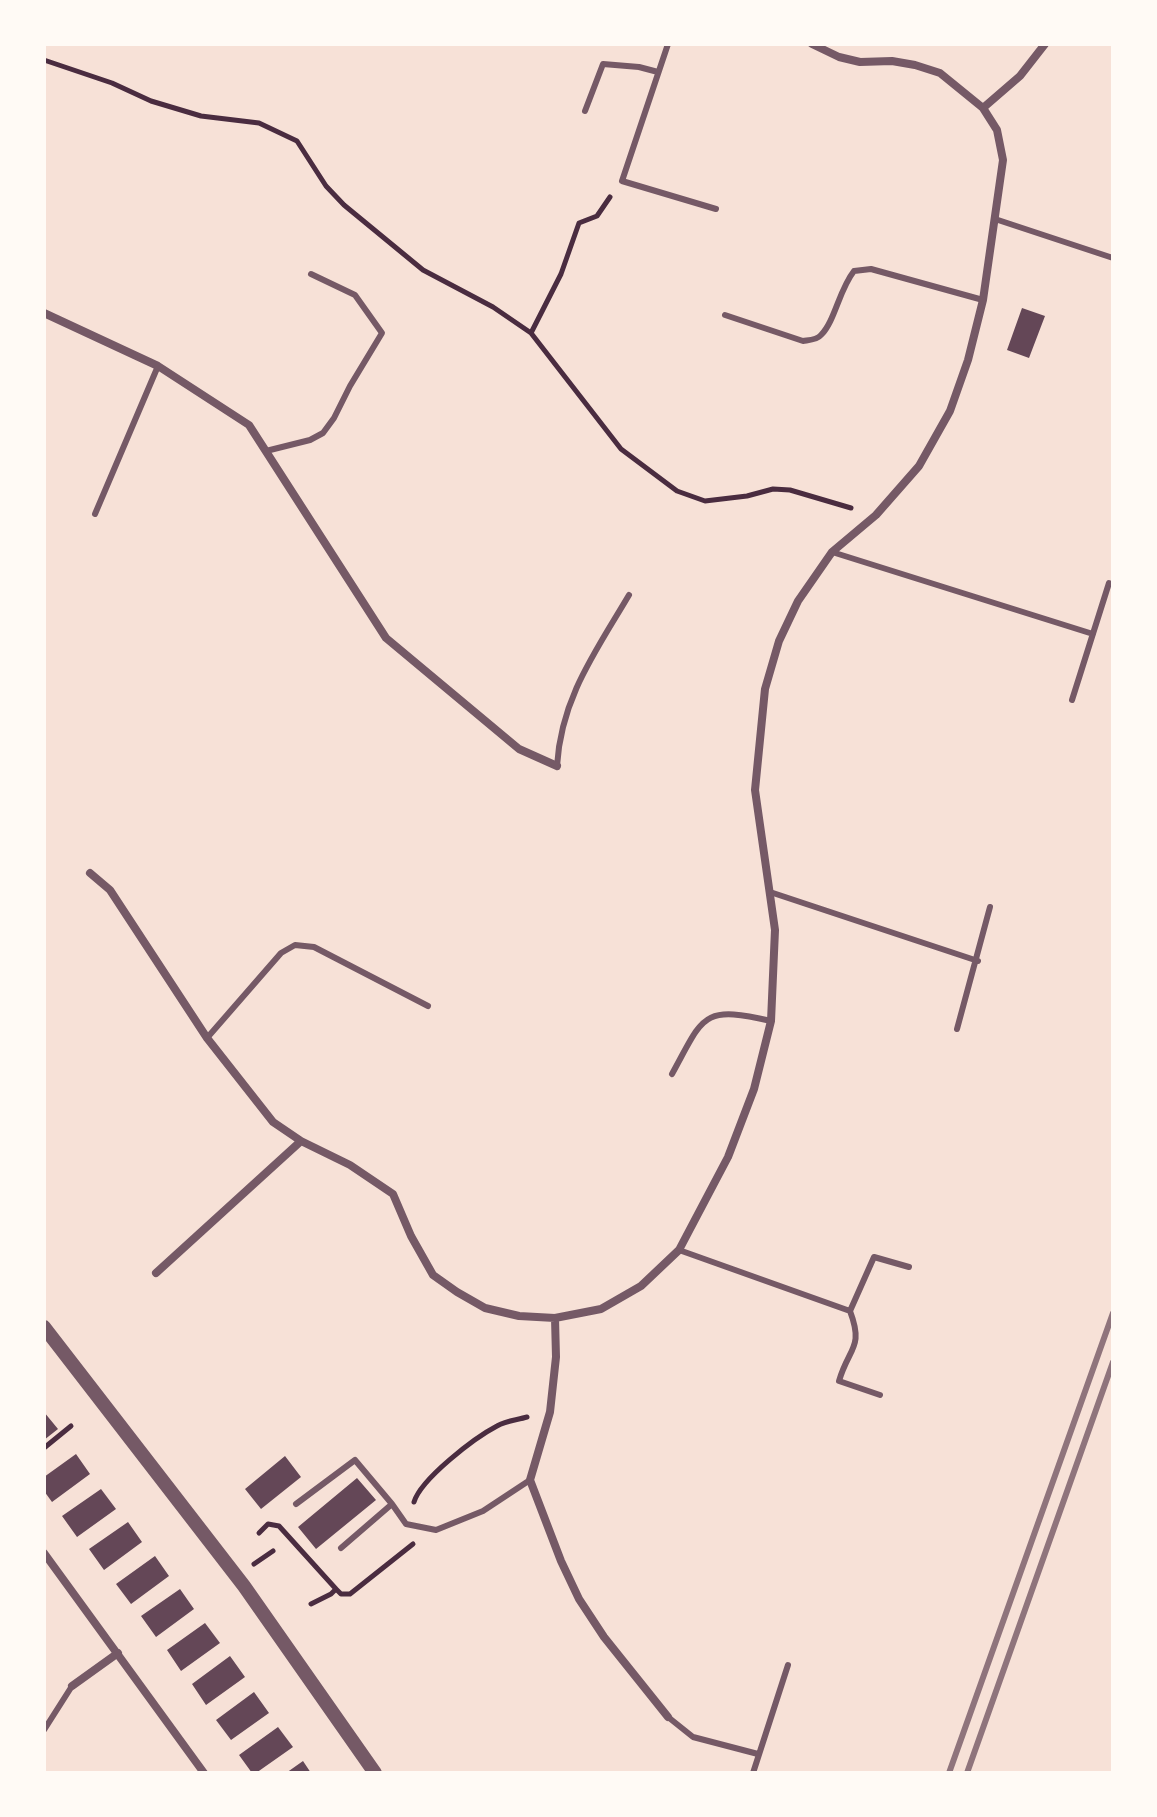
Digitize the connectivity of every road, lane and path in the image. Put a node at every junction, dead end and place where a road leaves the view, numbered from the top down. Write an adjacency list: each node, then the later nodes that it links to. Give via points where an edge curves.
1 (668, 44): 5 (lane)
2 (812, 44): 6 (street, via 860,62 892,61 940,73)
3 (1045, 44): 6 (street, via 1020,76)
4 (44, 60): 16 (path, via 188,112 259,123 282,132 297,141 344,205 423,270)
5 (658, 72): 7 (lane, via 603,64); 8 (lane)
6 (983, 108): 10 (street, via 997,130 1003,160)
7 (585, 111)
8 (622, 181): 9 (lane); 16 (path, via 597,216 579,223)
9 (716, 209)
10 (995, 219): 11 (lane); 13 (street)
11 (1113, 258)
12 (311, 274): 18 (lane, via 355,295 382,333 323,433)
13 (983, 300): 15 (lane, via 871,269 854,271 822,335 813,340); 20 (street, via 950,411 919,466)
14 (44, 313): 17 (street)
15 (725, 315)
16 (531, 333): 20 (path, via 621,449 677,491 705,501 790,490)
17 (158, 366): 18 (street, via 249,425); 19 (lane)
18 (266, 451): 26 (street, via 386,638 519,749)
19 (95, 514)
20 (876, 515): 21 (street)
21 (832, 552): 24 (lane); 28 (street, via 798,601 765,689 755,790)
22 (1109, 583): 24 (lane)
23 (629, 595): 26 (lane, via 568,706)
24 (1093, 634): 25 (lane)
25 (1072, 700)
26 (557, 766)
27 (90, 873): 34 (street, via 110,890)
28 (770, 892): 30 (lane); 32 (street, via 775,930)
29 (990, 907): 30 (lane)
30 (978, 961): 33 (lane)
31 (428, 1006): 34 (lane, via 314,947 295,945 281,953)
32 (771, 1021): 35 (lane, via 735,1012 715,1015 700,1024); 37 (street, via 754,1089 728,1157)
33 (957, 1029)
34 (207, 1038): 36 (street, via 273,1122)
35 (672, 1074)
36 (301, 1141): 39 (street); 41 (street, via 393,1194 433,1275 457,1292 485,1308)
37 (679, 1250): 40 (lane); 41 (street, via 641,1286 601,1309)
38 (909, 1267): 40 (lane, via 874,1257)
39 (156, 1273)
40 (850, 1311): 43 (lane, via 857,1343 839,1381)
41 (555, 1318): 44 (street)
42 (44, 1327): 65 (street, via 244,1586)
43 (880, 1395)
44 (550, 1412): 47 (street); 50 (path, via 498,1426 419,1489 414,1500)
45 (71, 1426): 46 (path)
46 (44, 1448)
47 (530, 1480): 50 (lane, via 483,1511 436,1530); 61 (street, via 579,1599)
48 (296, 1504): 49 (lane, via 355,1460)
49 (392, 1504): 50 (lane, via 406,1524); 52 (lane)
50 (421, 1527): 56 (path, via 412,1545 350,1594)
51 (259, 1533): 56 (path, via 268,1524 279,1526)
52 (341, 1548)
53 (273, 1551): 55 (path)
54 (44, 1553): 58 (street)
55 (259, 1560)
56 (336, 1589): 57 (path)
57 (311, 1604)
58 (118, 1653): 60 (street); 64 (street)
59 (788, 1665): 63 (lane)
60 (72, 1686): 62 (lane)
61 (668, 1717): 63 (lane, via 693,1737)
62 (44, 1730)
63 (758, 1754): 66 (lane)
64 (204, 1773)
65 (375, 1773)
66 (753, 1773)

